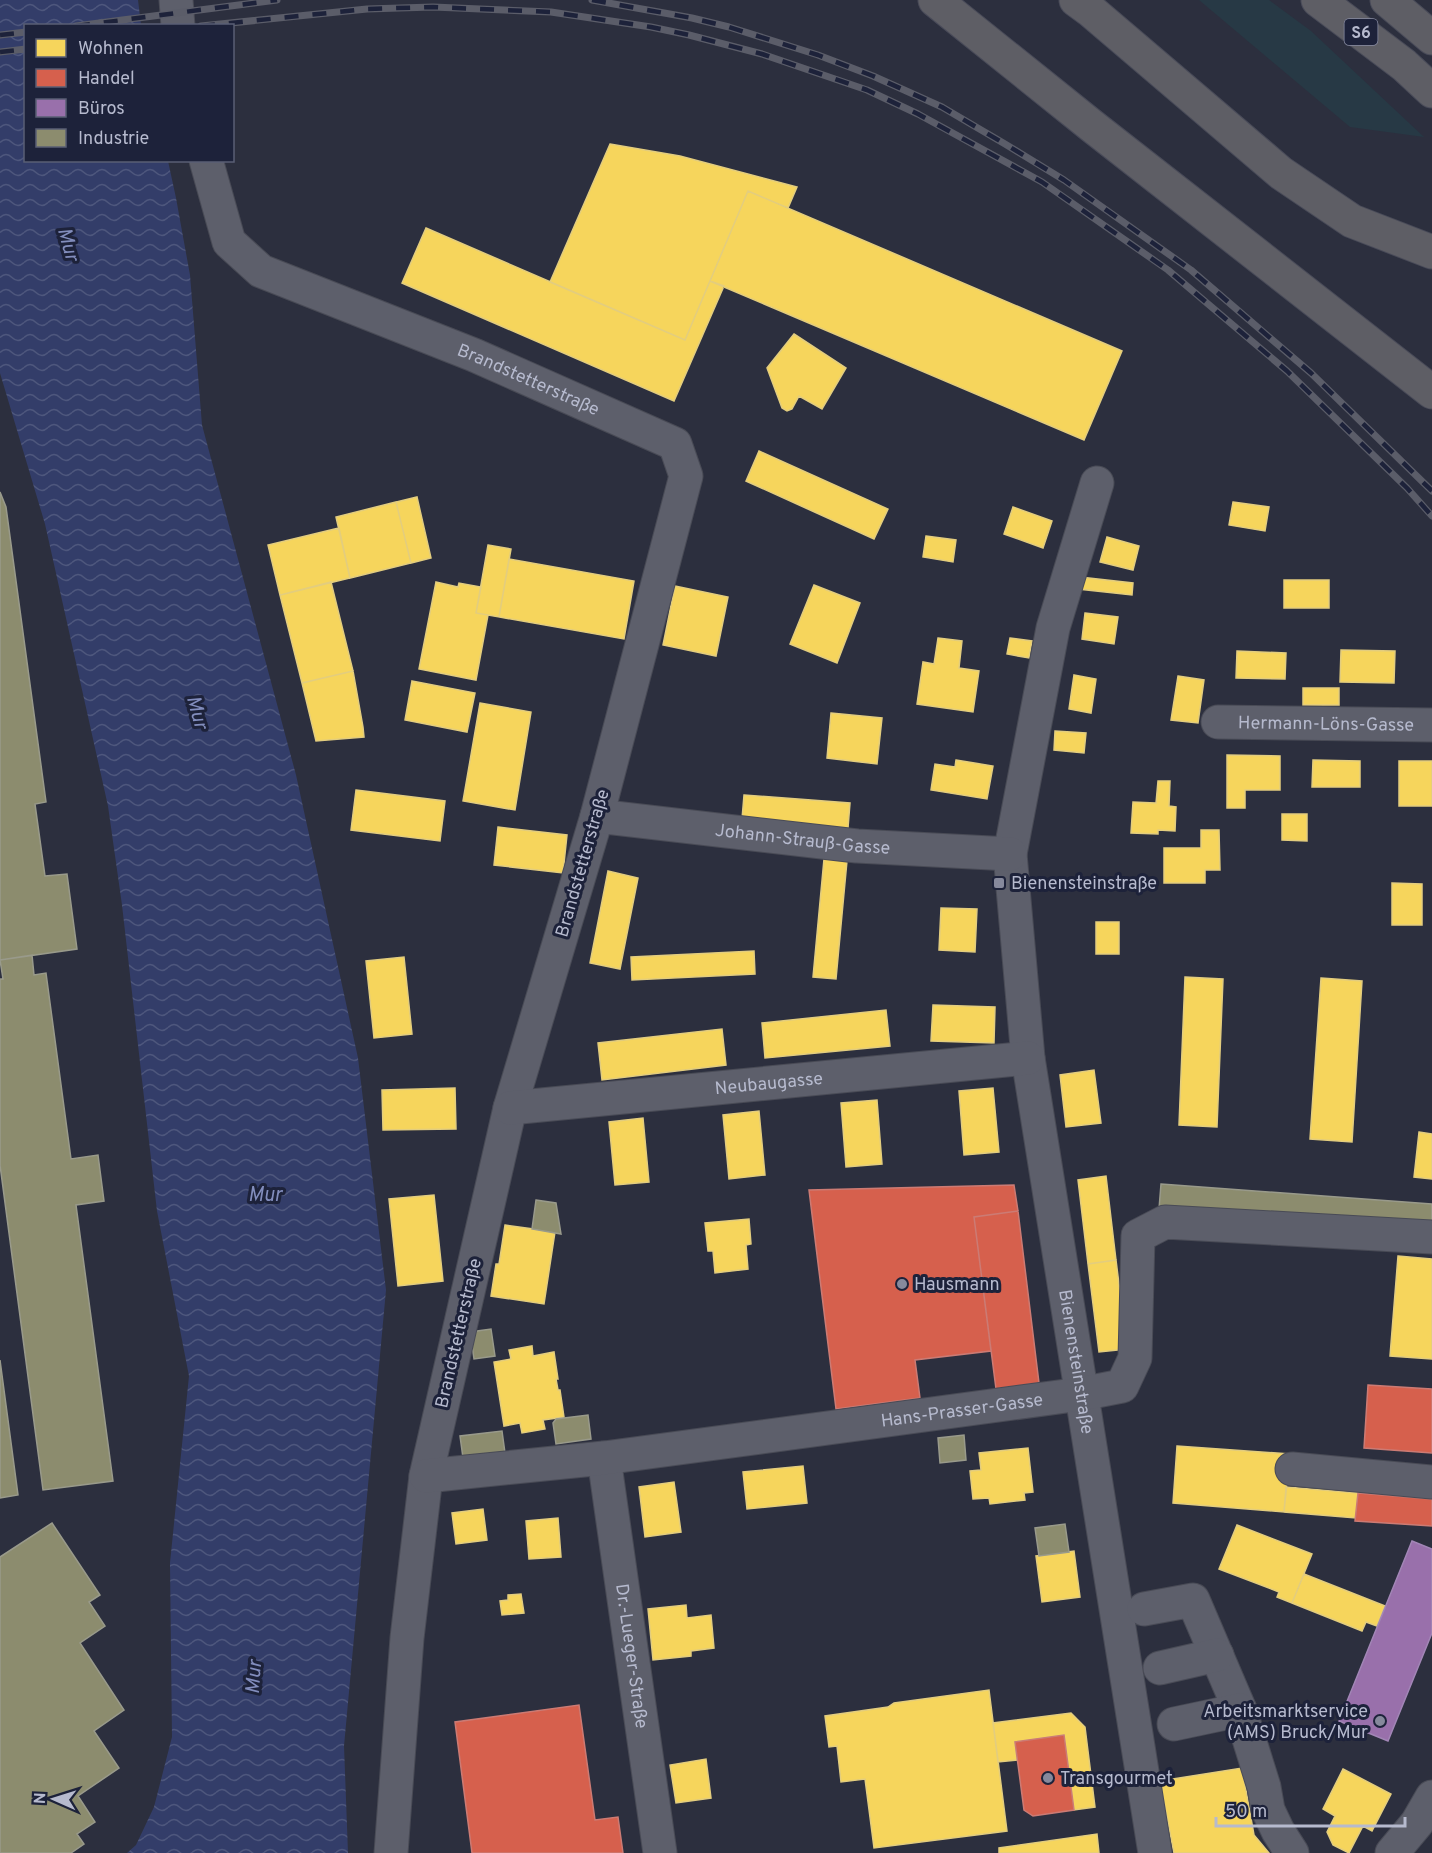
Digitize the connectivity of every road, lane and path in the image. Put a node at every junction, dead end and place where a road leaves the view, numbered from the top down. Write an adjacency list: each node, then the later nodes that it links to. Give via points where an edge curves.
1 (176, 0): 6 (street)
2 (935, 0): 11 (highway)
3 (1076, 0): 10 (highway, via 1281,173 1352,221)
4 (1318, 0): 8 (highway, S6)
5 (1395, 6): 7 (highway, S6)
6 (178, 24)
7 (1432, 39)
8 (1432, 91)
9 (207, 162): 15 (street, Brandstetterstraße, via 229,243 261,272 474,355 675,444 686,476)
10 (1430, 252)
11 (1432, 392)
12 (1097, 483): 16 (street, Bienensteinstraße, via 1053,628)
13 (1218, 722): 14 (street, Hermann-Löns-Gasse)
14 (1432, 725)
15 (597, 816): 16 (street, Johann-Strauß-Gasse, via 857,846); 18 (street, Brandstetterstraße)
16 (1010, 854): 17 (street, Bienensteinstraße)
17 (1028, 1058): 18 (street, Neubaugasse); 20 (street, Bienensteinstraße)
18 (510, 1108): 23 (street, Brandstetterstraße)
19 (1432, 1237): 20 (street, Hans-Prasser-Gasse, via 1166,1222 1138,1236 1135,1358 1122,1386)
20 (1081, 1394): 21 (street, Hans-Prasser-Gasse); 33 (street, Bienensteinstraße)
21 (604, 1458): 23 (street, Hans-Prasser-Gasse); 32 (street, Dr.-Lueger-Straße)
22 (1292, 1469): 24 (street)
23 (426, 1476): 31 (street, Brandstetterstraße, via 407,1638)
24 (1432, 1482)
25 (1144, 1609): 26 (street, via 1193,1600)
26 (1217, 1655): 27 (street); 28 (street)
27 (1160, 1668)
28 (1240, 1710): 29 (street); 34 (street, via 1268,1810)
29 (1174, 1724)
30 (1432, 1797): 35 (street)
31 (391, 1853)
32 (660, 1853)
33 (1155, 1853)
34 (1292, 1853)
35 (1392, 1853)

